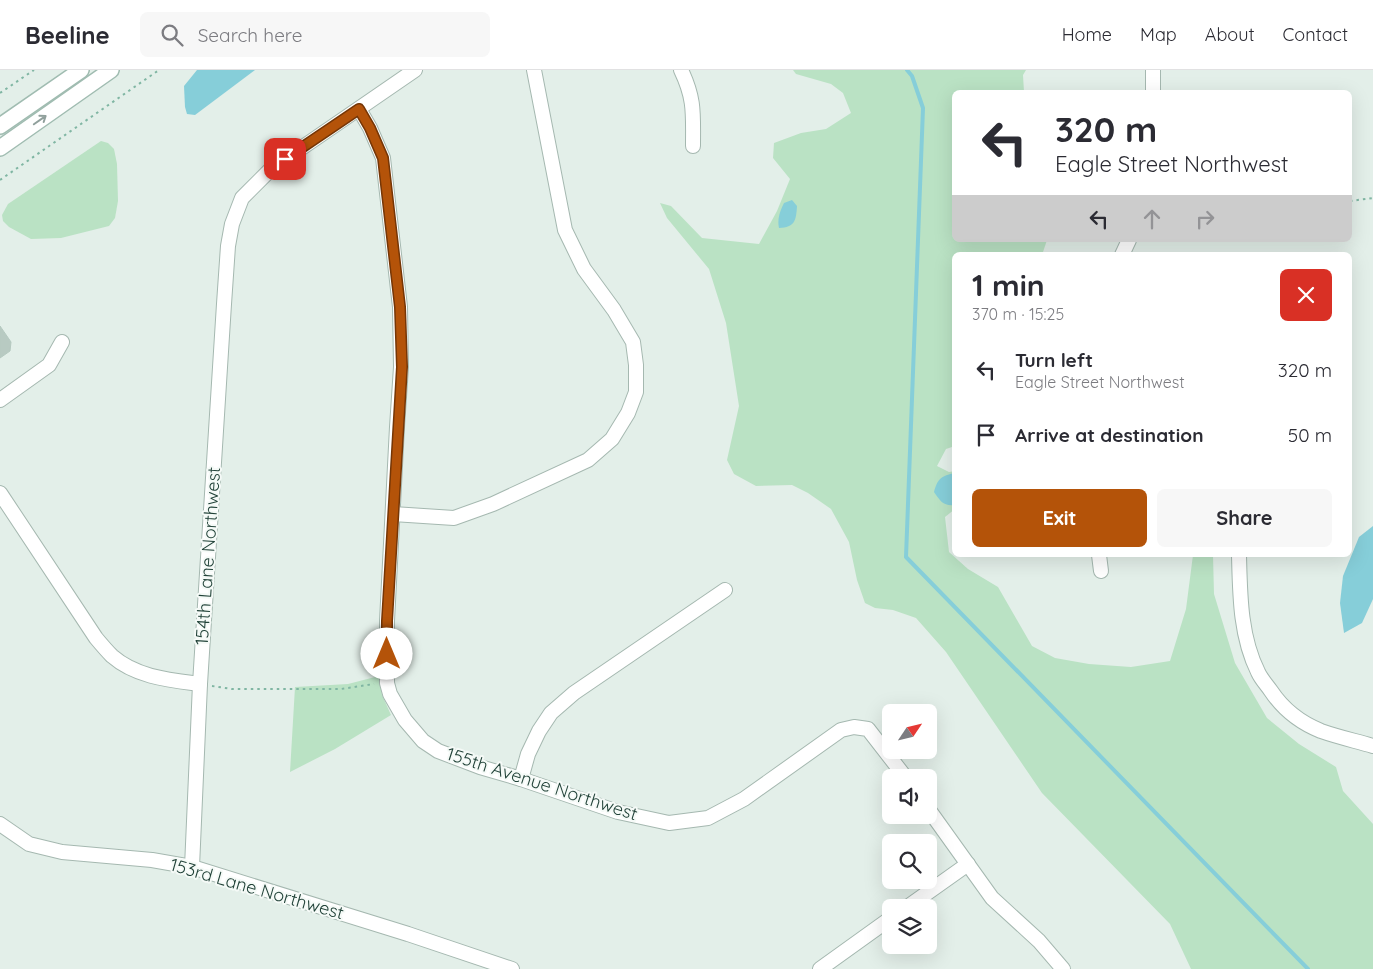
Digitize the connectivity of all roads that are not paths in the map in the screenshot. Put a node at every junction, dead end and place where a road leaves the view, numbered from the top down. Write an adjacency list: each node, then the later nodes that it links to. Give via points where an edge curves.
1 (81, 70): 9 (main road)
2 (111, 70): 11 (main road, one-way to 2)
3 (416, 70): 8 (street, 154th Lane Northwest)
4 (534, 70): 15 (street, via 565,230 584,269 633,342 636,392 612,439 588,460 494,504 454,518)
5 (681, 70): 10 (street, via 694,107)
6 (1153, 70): 7 (street)
7 (1153, 90)
8 (359, 109): 15 (street, 155th Avenue Northwest, via 383,158 400,307 402,367); 20 (street, 154th Lane Northwest, via 270,169 242,198 232,224)
9 (0, 126)
10 (693, 146)
11 (0, 148)
12 (62, 342): 13 (street, via 49,365)
13 (0, 400)
14 (0, 493): 20 (street, via 96,638 112,656 132,669 161,679)
15 (394, 514): 23 (street, 155th Avenue Northwest, via 387,621 387,683 390,694 405,720 423,741 438,751)
16 (1099, 557): 18 (street)
17 (1239, 557): 21 (street, via 1244,628 1258,673 1278,702 1298,719 1321,731)
18 (1101, 571)
19 (725, 590): 23 (street, via 574,693 551,713 528,754)
20 (200, 684): 27 (street, 154th Lane Northwest)
21 (1373, 746)
22 (899, 769): 23 (street, 155th Avenue Northwest, via 867,728 841,730 744,799 708,818 669,823 618,812)
23 (521, 779)
24 (937, 821): 26 (street)
25 (0, 824): 27 (street, 153rd Lane Northwest, via 29,844 62,852)
26 (968, 864): 28 (street); 32 (street, via 992,898 1039,941)
27 (192, 867): 30 (street, 153rd Lane Northwest)
28 (919, 899)
29 (882, 924): 31 (street)
30 (512, 969)
31 (820, 969)
32 (1063, 969)

